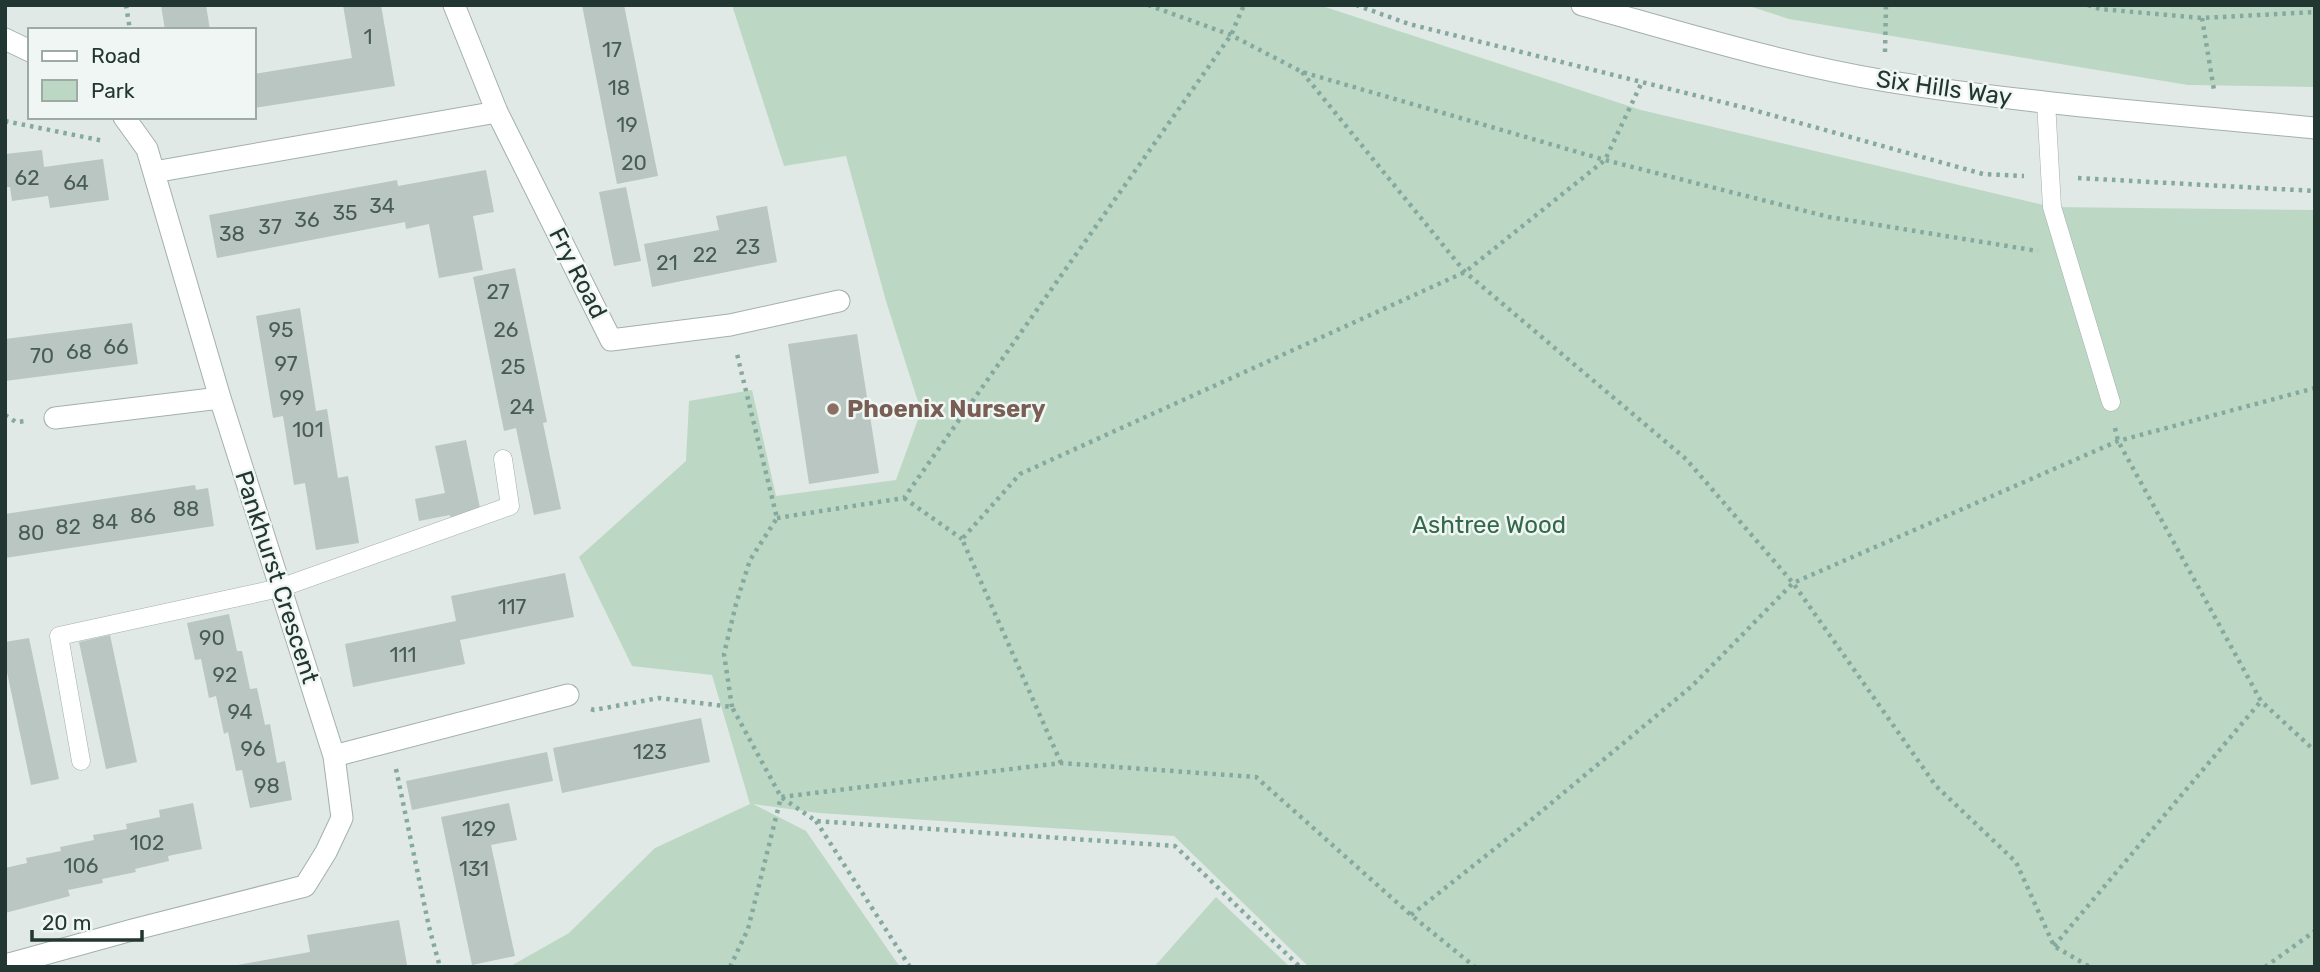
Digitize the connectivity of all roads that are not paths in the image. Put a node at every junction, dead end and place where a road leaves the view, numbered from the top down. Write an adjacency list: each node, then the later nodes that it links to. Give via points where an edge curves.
1 (454, 5): 6 (street, Fry Road)
2 (1582, 5): 5 (street, Six Hills Way, via 1776,59 1885,81)
3 (5, 39): 4 (street)
4 (28, 50)
5 (2046, 102): 8 (street, Six Hills Way); 12 (lane, via 2052,207)
6 (497, 112): 9 (street); 10 (street, Fry Road, via 611,340 730,325)
7 (125, 119): 9 (street, Pankhurst Crescent, via 147,149)
8 (2315, 128)
9 (154, 172): 11 (street, Pankhurst Crescent)
10 (839, 300)
11 (220, 398): 13 (street); 15 (street, Pankhurst Crescent)
12 (2111, 402)
13 (55, 418)
14 (503, 458): 15 (lane, via 510,506)
15 (280, 589): 17 (street, Pankhurst Crescent); 18 (lane, via 59,636)
16 (568, 695): 17 (street)
17 (334, 756): 19 (street, Pankhurst Crescent, via 342,818 305,886)
18 (81, 761)
19 (5, 965)

